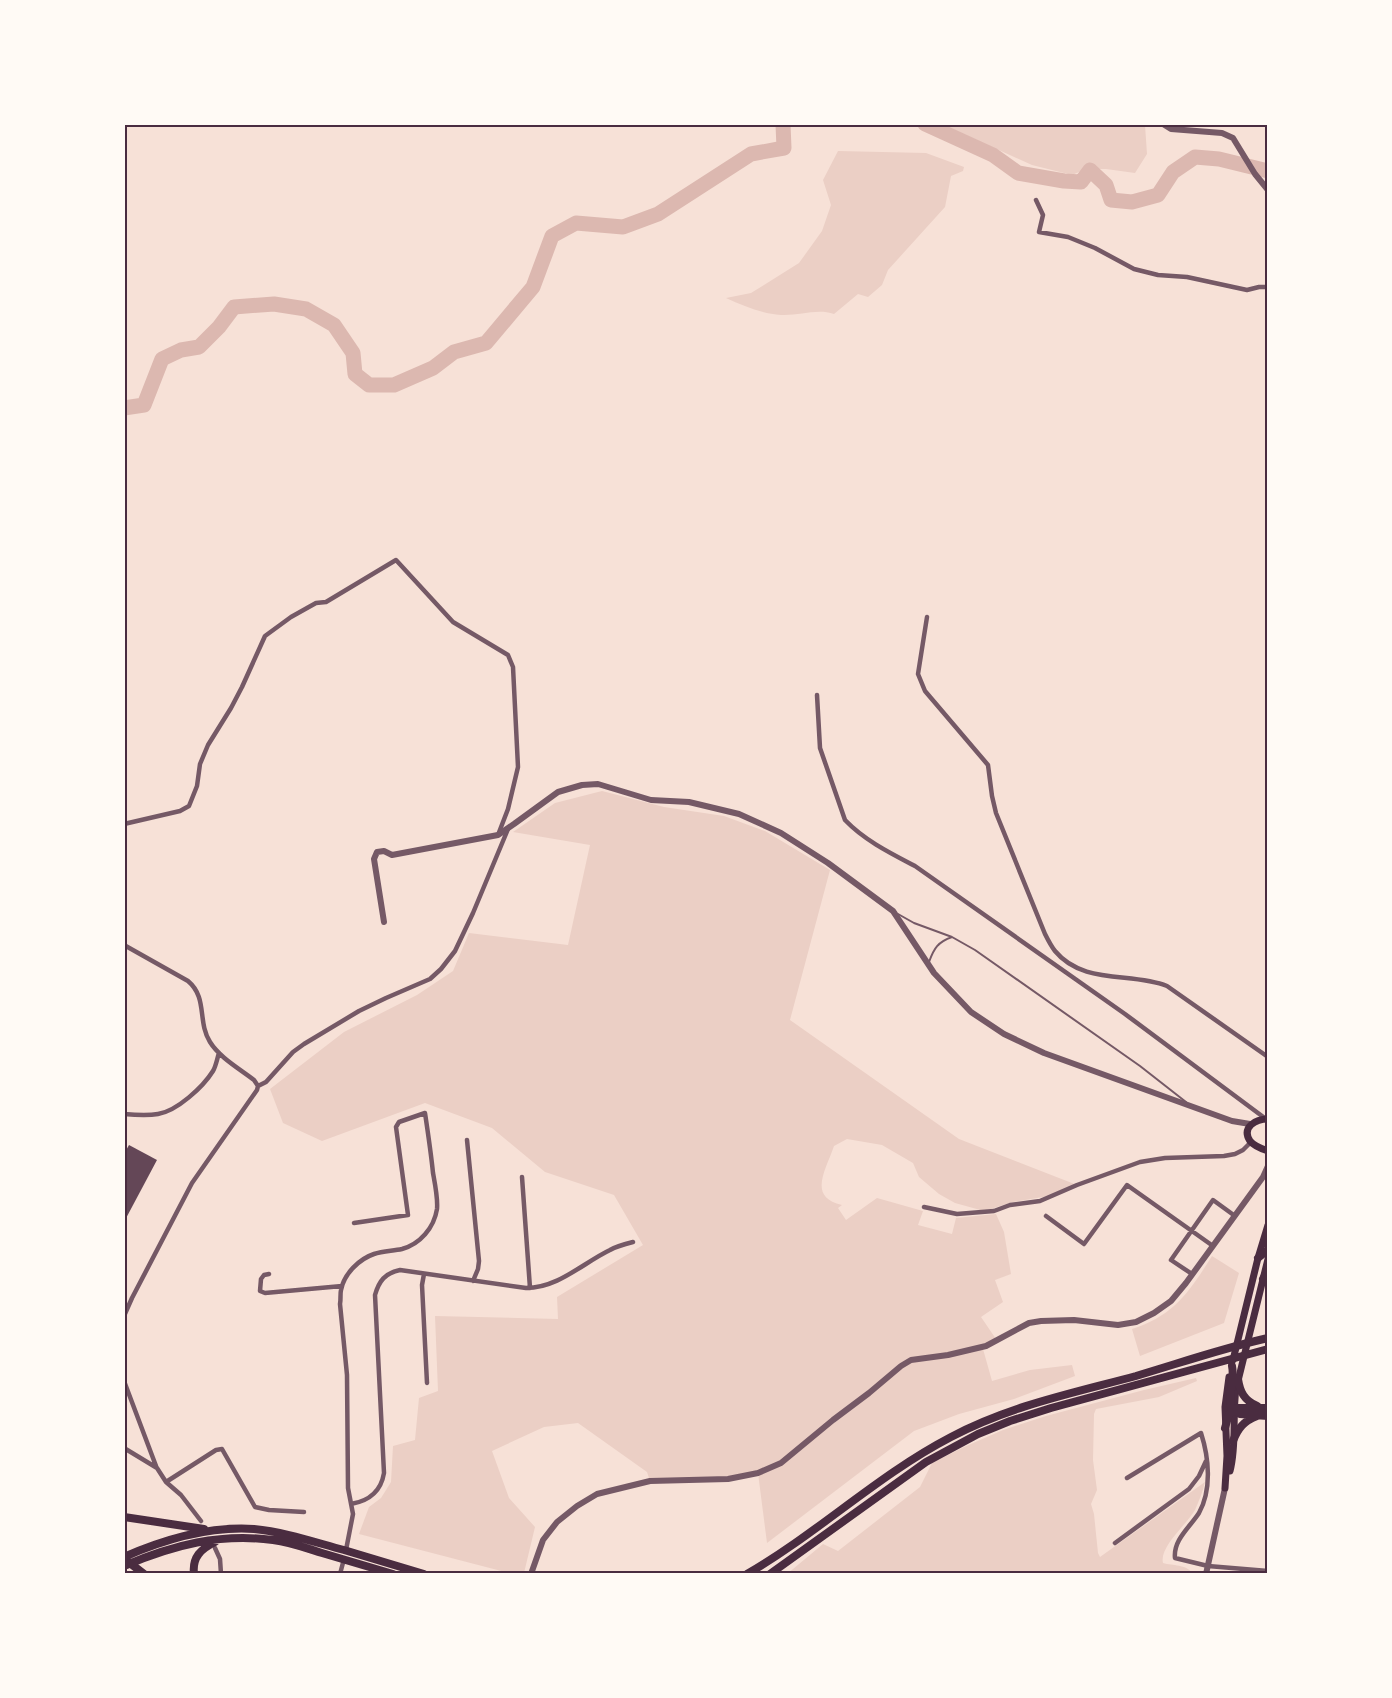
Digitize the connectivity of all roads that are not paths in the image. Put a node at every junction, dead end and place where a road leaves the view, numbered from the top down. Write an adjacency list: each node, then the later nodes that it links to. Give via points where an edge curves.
1 (1163, 124): 2 (street, via 1171,129 1222,133 1233,138)
2 (1268, 190)
3 (1036, 200): 4 (street, via 1043,215 1040,232 1068,237 1134,269 1247,290)
4 (1268, 288)
5 (927, 617): 16 (street, via 918,674 925,691 988,765 996,813 1056,952 1087,972 1167,986)
6 (817, 695): 19 (street, via 820,748 845,820 853,828 924,873)
7 (124, 824): 9 (street, via 189,806 208,745 231,708 265,636 291,617 316,603 326,602 396,560 453,622 508,655 513,667 518,767)
8 (508, 828): 9 (street); 10 (street, via 558,792 582,785 598,784 651,800 689,802 739,814 781,833); 17 (street, via 468,922 441,969 430,979 359,1011 304,1044)
9 (498, 835): 11 (street, via 392,855 377,852 374,859)
10 (893, 911): 12 (lane); 14 (street)
11 (384, 922)
12 (952, 937): 14 (lane, via 940,941); 18 (lane)
13 (125, 947): 15 (street, via 196,988 206,1034)
14 (928, 963): 18 (street, via 971,1012 1004,1034 1044,1053)
15 (219, 1053): 17 (street); 20 (street, via 213,1070 179,1104 160,1114)
16 (1268, 1057)
17 (258, 1086): 46 (street, via 192,1183)
18 (1193, 1107): 22 (street)
19 (1252, 1107): 21 (street); 22 (street, via 1255,1114)
20 (124, 1114)
21 (1267, 1119): 22 (main road)
22 (1251, 1126): 24 (main road)
23 (467, 1140): 43 (street, via 479,1261)
24 (1251, 1142): 25 (main road); 28 (street, via 1243,1150 1224,1156 1140,1162 1040,1201 994,1211 957,1214)
25 (1268, 1151)
26 (1268, 1166): 30 (street)
27 (522, 1177): 45 (street)
28 (924, 1207)
29 (1046, 1216): 33 (street, via 1084,1244 1127,1185)
30 (1235, 1216): 33 (street, via 1213,1200); 35 (street)
31 (354, 1223): 44 (street, via 408,1215 396,1127 399,1122 425,1113 436,1195 433,1223 415,1243 365,1258)
32 (1268, 1225): 37 (main road)
33 (1191, 1231): 35 (street); 41 (street, via 1171,1260)
34 (633, 1242): 45 (street, via 612,1249 545,1286)
35 (1213, 1246): 41 (street)
36 (1268, 1250): 37 (highway)
37 (1263, 1258): 42 (main road); 49 (main road)
38 (1268, 1270): 42 (highway)
39 (269, 1274): 44 (street, via 261,1279 260,1291 265,1293)
40 (424, 1274): 43 (street); 52 (street); 63 (street, via 391,1272 377,1286 384,1473 373,1496)
41 (1192, 1274): 72 (street, via 1171,1301 1136,1322 1029,1323 986,1346 911,1360 781,1463 758,1473 728,1479 650,1481 597,1494 557,1522 543,1540)
42 (1263, 1279): 50 (main road)
43 (473, 1281): 45 (street)
44 (342, 1286): 63 (street)
45 (530, 1288)
46 (124, 1316)
47 (1266, 1337): 81 (highway, via 989,1418 906,1464)
48 (1266, 1350): 82 (highway, via 1028,1415 978,1434 926,1462)
49 (1232, 1365): 53 (highway); 55 (main road)
50 (1238, 1379): 53 (main road); 54 (highway, via 1244,1398)
51 (124, 1381): 59 (street)
52 (427, 1383)
53 (1233, 1410): 54 (highway, via 1240,1414); 55 (highway); 56 (main road)
54 (1263, 1412): 56 (highway, via 1242,1424)
55 (1225, 1428): 62 (main road)
56 (1233, 1441): 62 (main road)
57 (124, 1448): 59 (street)
58 (1207, 1459): 60 (street, via 1201,1433); 68 (street, via 1189,1489); 73 (street, via 1205,1500 1174,1551 1175,1558)
59 (157, 1468): 61 (street)
60 (1127, 1478)
61 (166, 1482): 64 (street, via 222,1449 255,1508); 66 (street)
62 (1225, 1488): 73 (street)
63 (351, 1504): 78 (street, via 353,1514)
64 (304, 1512)
65 (124, 1517): 67 (highway)
66 (201, 1521)
67 (220, 1535): 70 (highway, via 183,1536); 71 (highway); 76 (highway, via 197,1554); 79 (highway, via 286,1543); 80 (highway, via 254,1529 287,1534)
68 (1115, 1543)
69 (215, 1548): 77 (street)
70 (124, 1558): 75 (main road)
71 (124, 1566)
72 (532, 1570)
73 (1207, 1570): 74 (street)
74 (1268, 1571)
75 (144, 1574)
76 (194, 1574)
77 (221, 1574)
78 (340, 1574)
79 (393, 1574)
80 (424, 1574)
81 (747, 1574)
82 (770, 1574)

